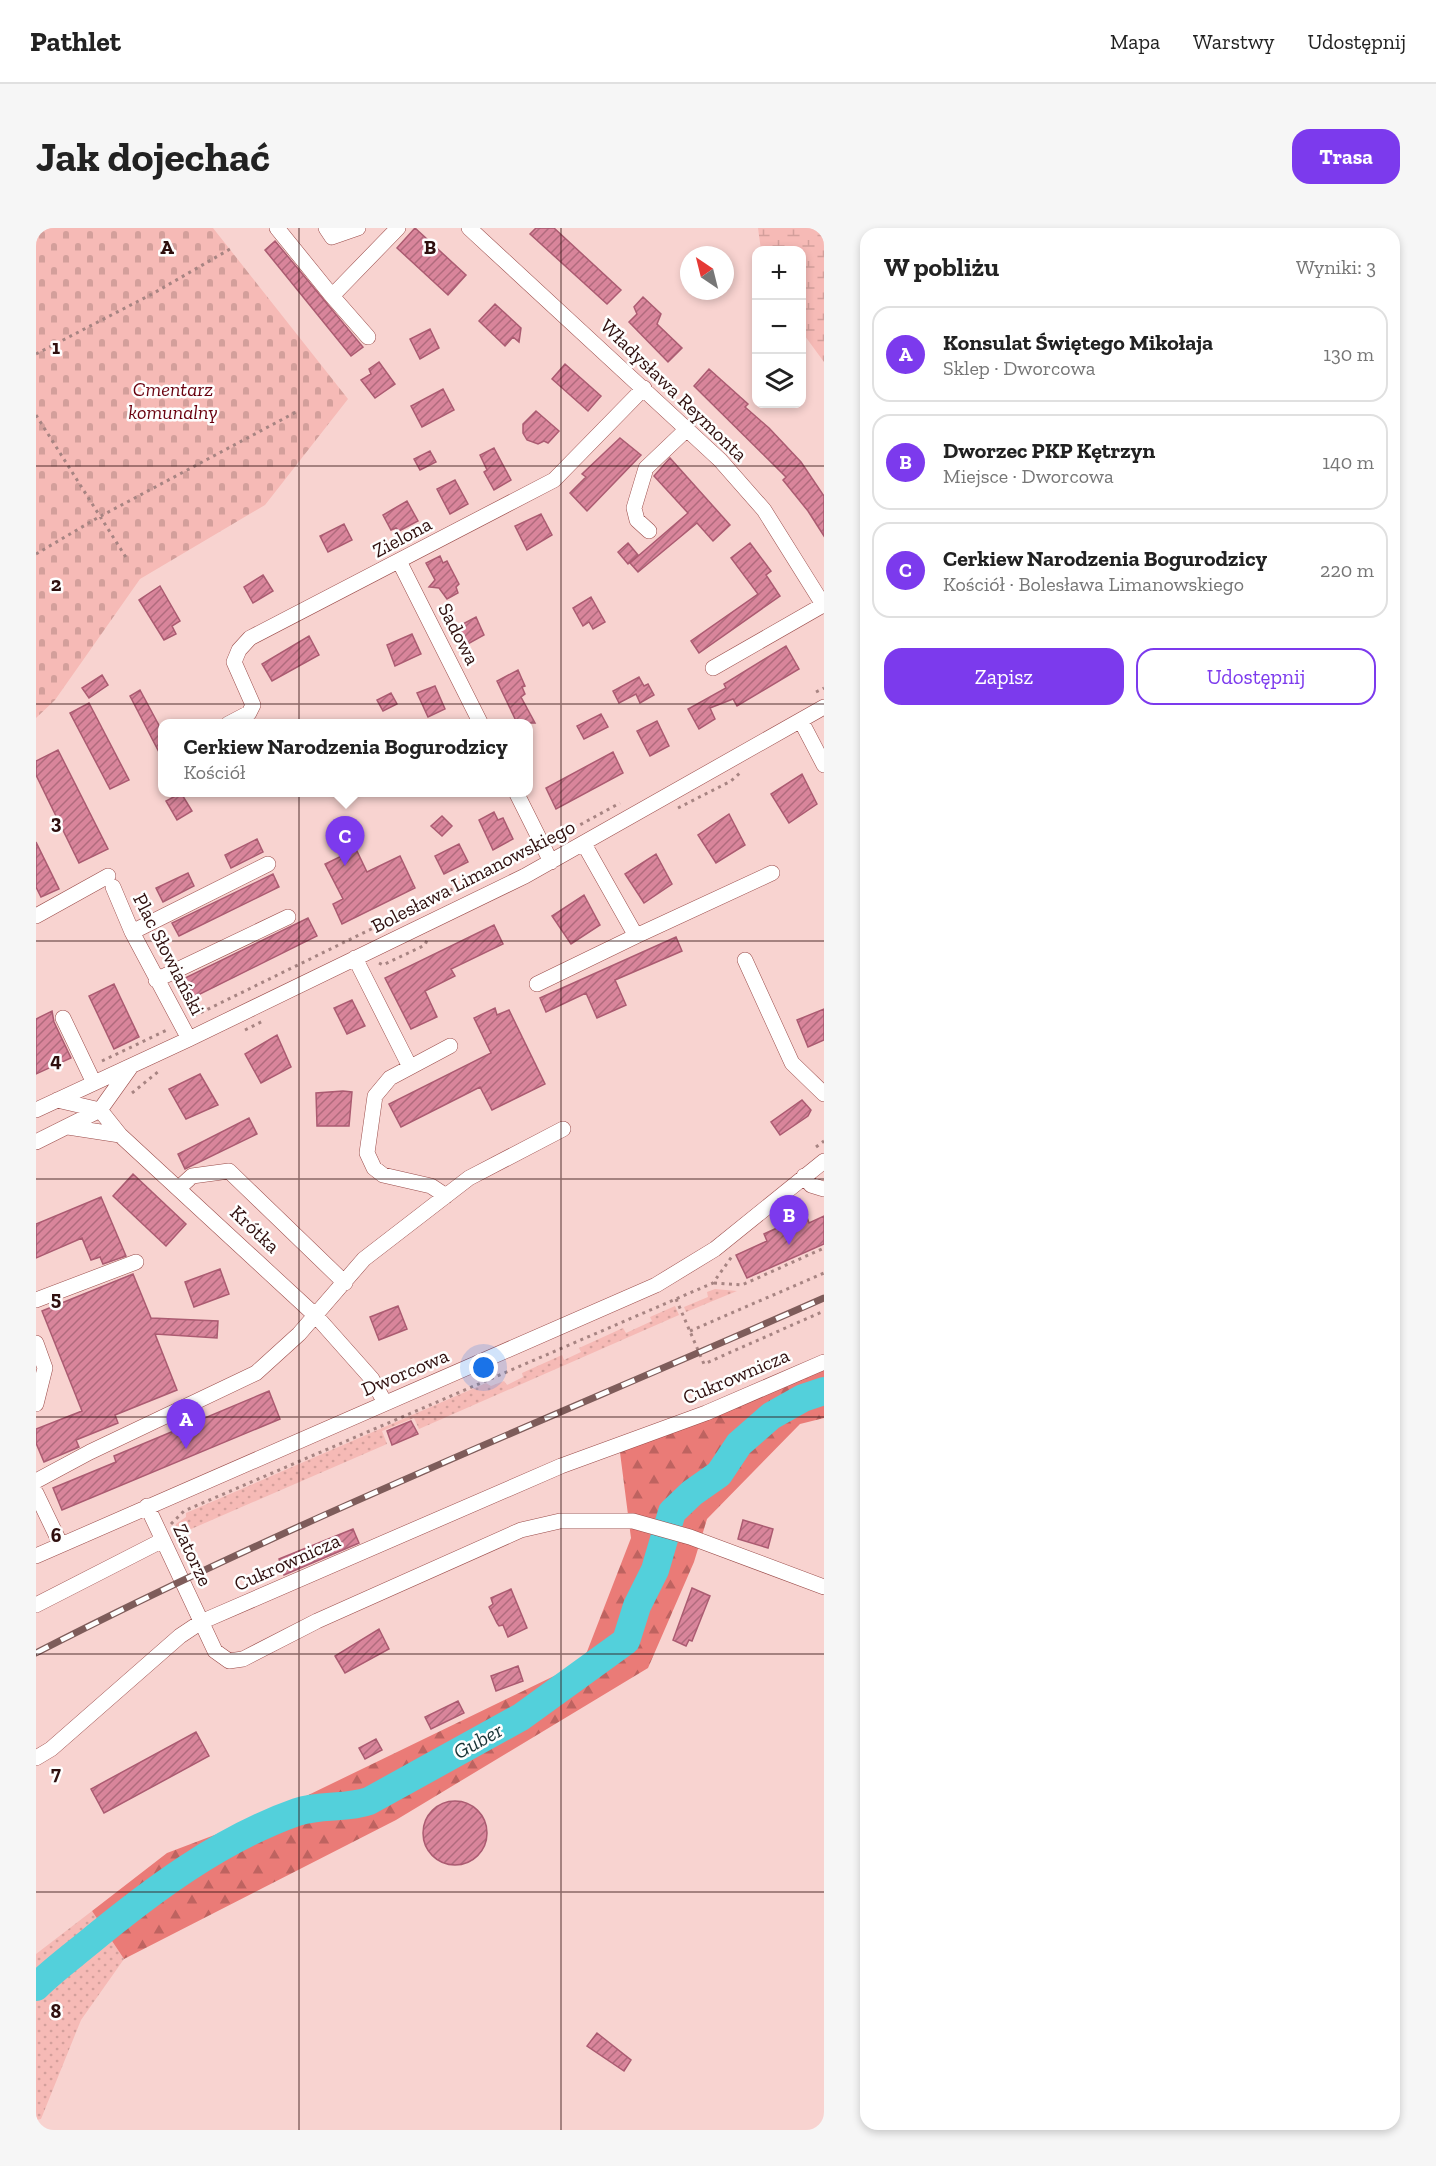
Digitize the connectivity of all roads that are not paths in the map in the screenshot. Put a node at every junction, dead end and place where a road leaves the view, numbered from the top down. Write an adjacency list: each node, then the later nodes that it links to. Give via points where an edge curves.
1 (277, 228): 6 (street)
2 (326, 228): 3 (street, via 332,237)
3 (358, 228)
4 (398, 228): 6 (street)
5 (469, 228): 8 (street, Władysława Reymonta)
6 (332, 296): 7 (street)
7 (368, 337)
8 (644, 388): 9 (street, Władysława Reymonta); 11 (street, Zielona, via 554,480)
9 (687, 429): 10 (street, via 646,468 634,508); 12 (street, Władysława Reymonta, via 764,510)
10 (649, 531)
11 (400, 563): 15 (street, Zielona, via 250,638 234,662 253,705 249,713); 16 (street, Sadowa)
12 (824, 605): 13 (street)
13 (713, 668)
14 (824, 707): 17 (street, Bolesława Limanowskiego)
15 (236, 719)
16 (479, 719)
17 (801, 721): 18 (street); 20 (street, Bolesława Limanowskiego)
18 (824, 765)
19 (518, 797): 21 (street)
20 (584, 844): 21 (street, Bolesława Limanowskiego); 27 (street)
21 (551, 862): 28 (street, Bolesława Limanowskiego)
22 (268, 864): 26 (street)
23 (772, 873): 27 (street)
24 (36, 916): 26 (street, Plac Słowiański, via 110,881)
25 (288, 917): 30 (street)
26 (132, 932): 30 (street, Plac Słowiański)
27 (636, 936): 31 (street)
28 (355, 958): 33 (street, Bolesława Limanowskiego); 36 (street)
29 (745, 960): 38 (street, via 792,1063)
30 (156, 980): 33 (street, Plac Słowiański)
31 (537, 984)
32 (63, 1018): 37 (street)
33 (189, 1039): 35 (street, Bolesława Limanowskiego)
34 (450, 1046): 36 (street)
35 (132, 1066): 37 (street, Bolesława Limanowskiego); 41 (street, Bolesława Limanowskiego)
36 (411, 1067): 50 (street, via 390,1078 375,1096 367,1153 374,1168 383,1175 431,1186)
37 (94, 1083): 39 (street, Bolesława Limanowskiego)
38 (824, 1094)
39 (57, 1100): 40 (street, Bolesława Limanowskiego); 41 (street)
40 (36, 1110)
41 (100, 1110): 42 (street, Bolesława Limanowskiego); 44 (street, Krótka)
42 (68, 1127): 44 (street); 45 (street, Bolesława Limanowskiego)
43 (563, 1129): 50 (street, via 469,1178)
44 (120, 1135): 48 (street, Krótka)
45 (36, 1142)
46 (824, 1161): 47 (street, Dworcowa)
47 (804, 1176): 49 (street, via 812,1185); 57 (street, Dworcowa, via 715,1249 665,1280)
48 (179, 1188): 52 (street, via 192,1176 229,1171); 54 (street, Krótka)
49 (824, 1189)
50 (446, 1196): 52 (street, via 364,1260)
51 (136, 1262): 53 (street)
52 (345, 1283): 54 (street)
53 (36, 1300)
54 (316, 1316): 57 (street, Krótka, via 372,1379); 59 (street, via 256,1373)
55 (36, 1343): 58 (street, via 45,1368)
56 (824, 1362): 67 (street, Cukrownicza, via 695,1417 561,1466)
57 (385, 1403): 61 (street, Dworcowa)
58 (36, 1404)
59 (36, 1480)
60 (36, 1493): 63 (street)
61 (147, 1506): 62 (street, Zatorze); 63 (street, Dworcowa)
62 (166, 1534): 66 (street); 67 (street, Zatorze)
63 (61, 1545): 64 (street, Dworcowa)
64 (36, 1556)
65 (824, 1587): 67 (street, via 690,1537 633,1521 560,1521 521,1530 235,1661 219,1656)
66 (36, 1605)
67 (201, 1622): 68 (street, Cukrownicza)
68 (36, 1758)

